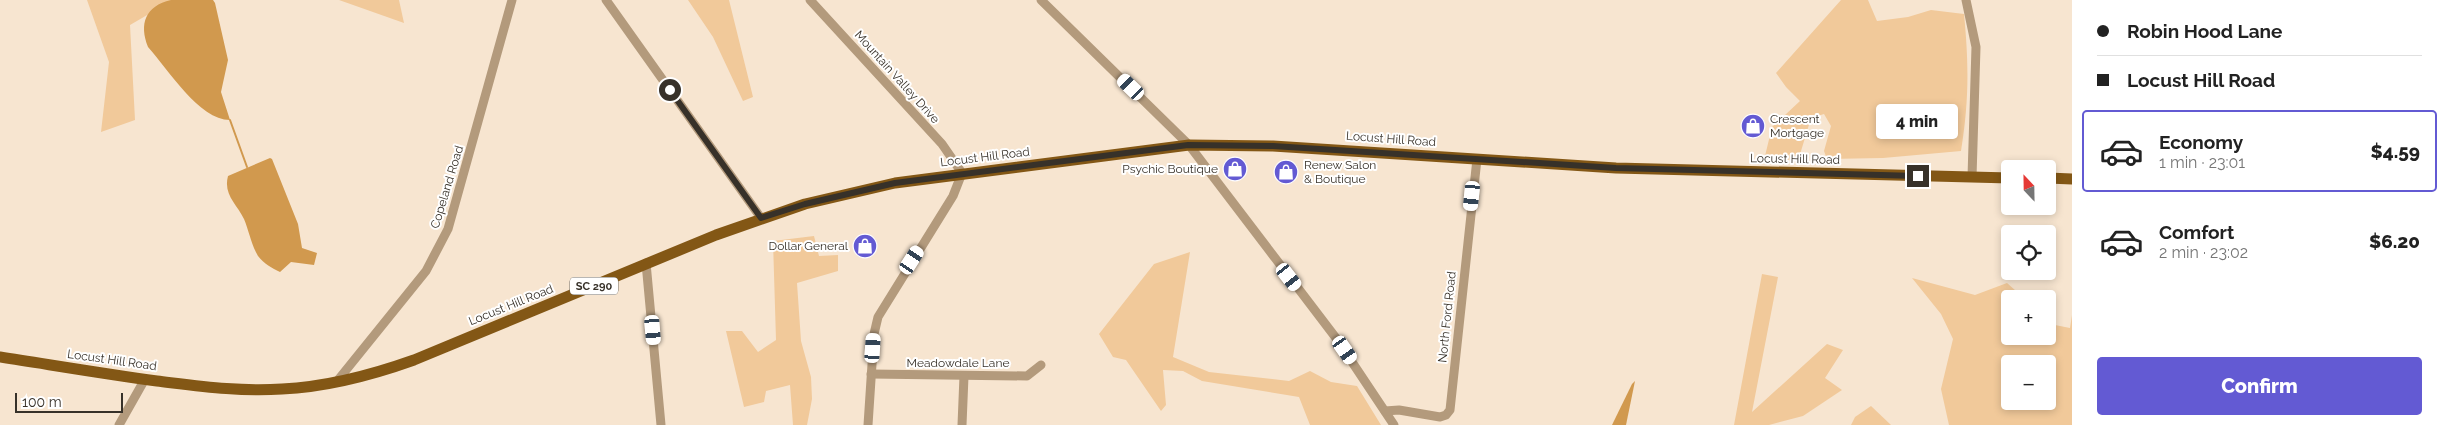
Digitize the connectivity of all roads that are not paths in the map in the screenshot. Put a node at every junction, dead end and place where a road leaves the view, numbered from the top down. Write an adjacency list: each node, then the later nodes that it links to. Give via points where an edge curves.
1 (512, 0): 20 (street, Copeland Road, via 448,229 426,271)
2 (606, 0): 13 (street)
3 (810, 0): 8 (street, Mountain Valley Drive, via 942,144)
4 (1041, 0): 6 (street)
5 (1966, 0): 9 (street, via 1976,47)
6 (1188, 145): 7 (main road, Locust Hill Road / SC 290, via 1273,146); 8 (main road, Locust Hill Road / SC 290); 21 (street, via 1336,338)
7 (1477, 159): 9 (main road, Locust Hill Road / SC 290, via 1616,168); 21 (street, North Ford Road, via 1450,410 1440,418 1399,410)
8 (962, 173): 13 (main road, Locust Hill Road / SC 290, via 854,191); 17 (street, via 953,196 878,317)
9 (1972, 177): 10 (main road, Locust Hill Road / SC 290)
10 (2001, 178)
11 (2056, 178): 12 (main road)
12 (2072, 179)
13 (761, 218): 14 (main road, Locust Hill Road / SC 290)
14 (646, 264): 20 (main road, Locust Hill Road / SC 290, via 414,360); 23 (street)
15 (0, 358): 19 (main road, Locust Hill Road / SC 290)
16 (1041, 365): 18 (street, Meadowdale Lane, via 1026,376)
17 (871, 374): 18 (street, Meadowdale Lane); 24 (street)
18 (964, 376): 25 (street)
19 (145, 379): 20 (main road, Locust Hill Road / SC 290, via 232,390 282,389); 22 (street)
20 (338, 380)
21 (1385, 411): 26 (street)
22 (119, 425)
23 (661, 425)
24 (868, 425)
25 (962, 425)
26 (1394, 425)

